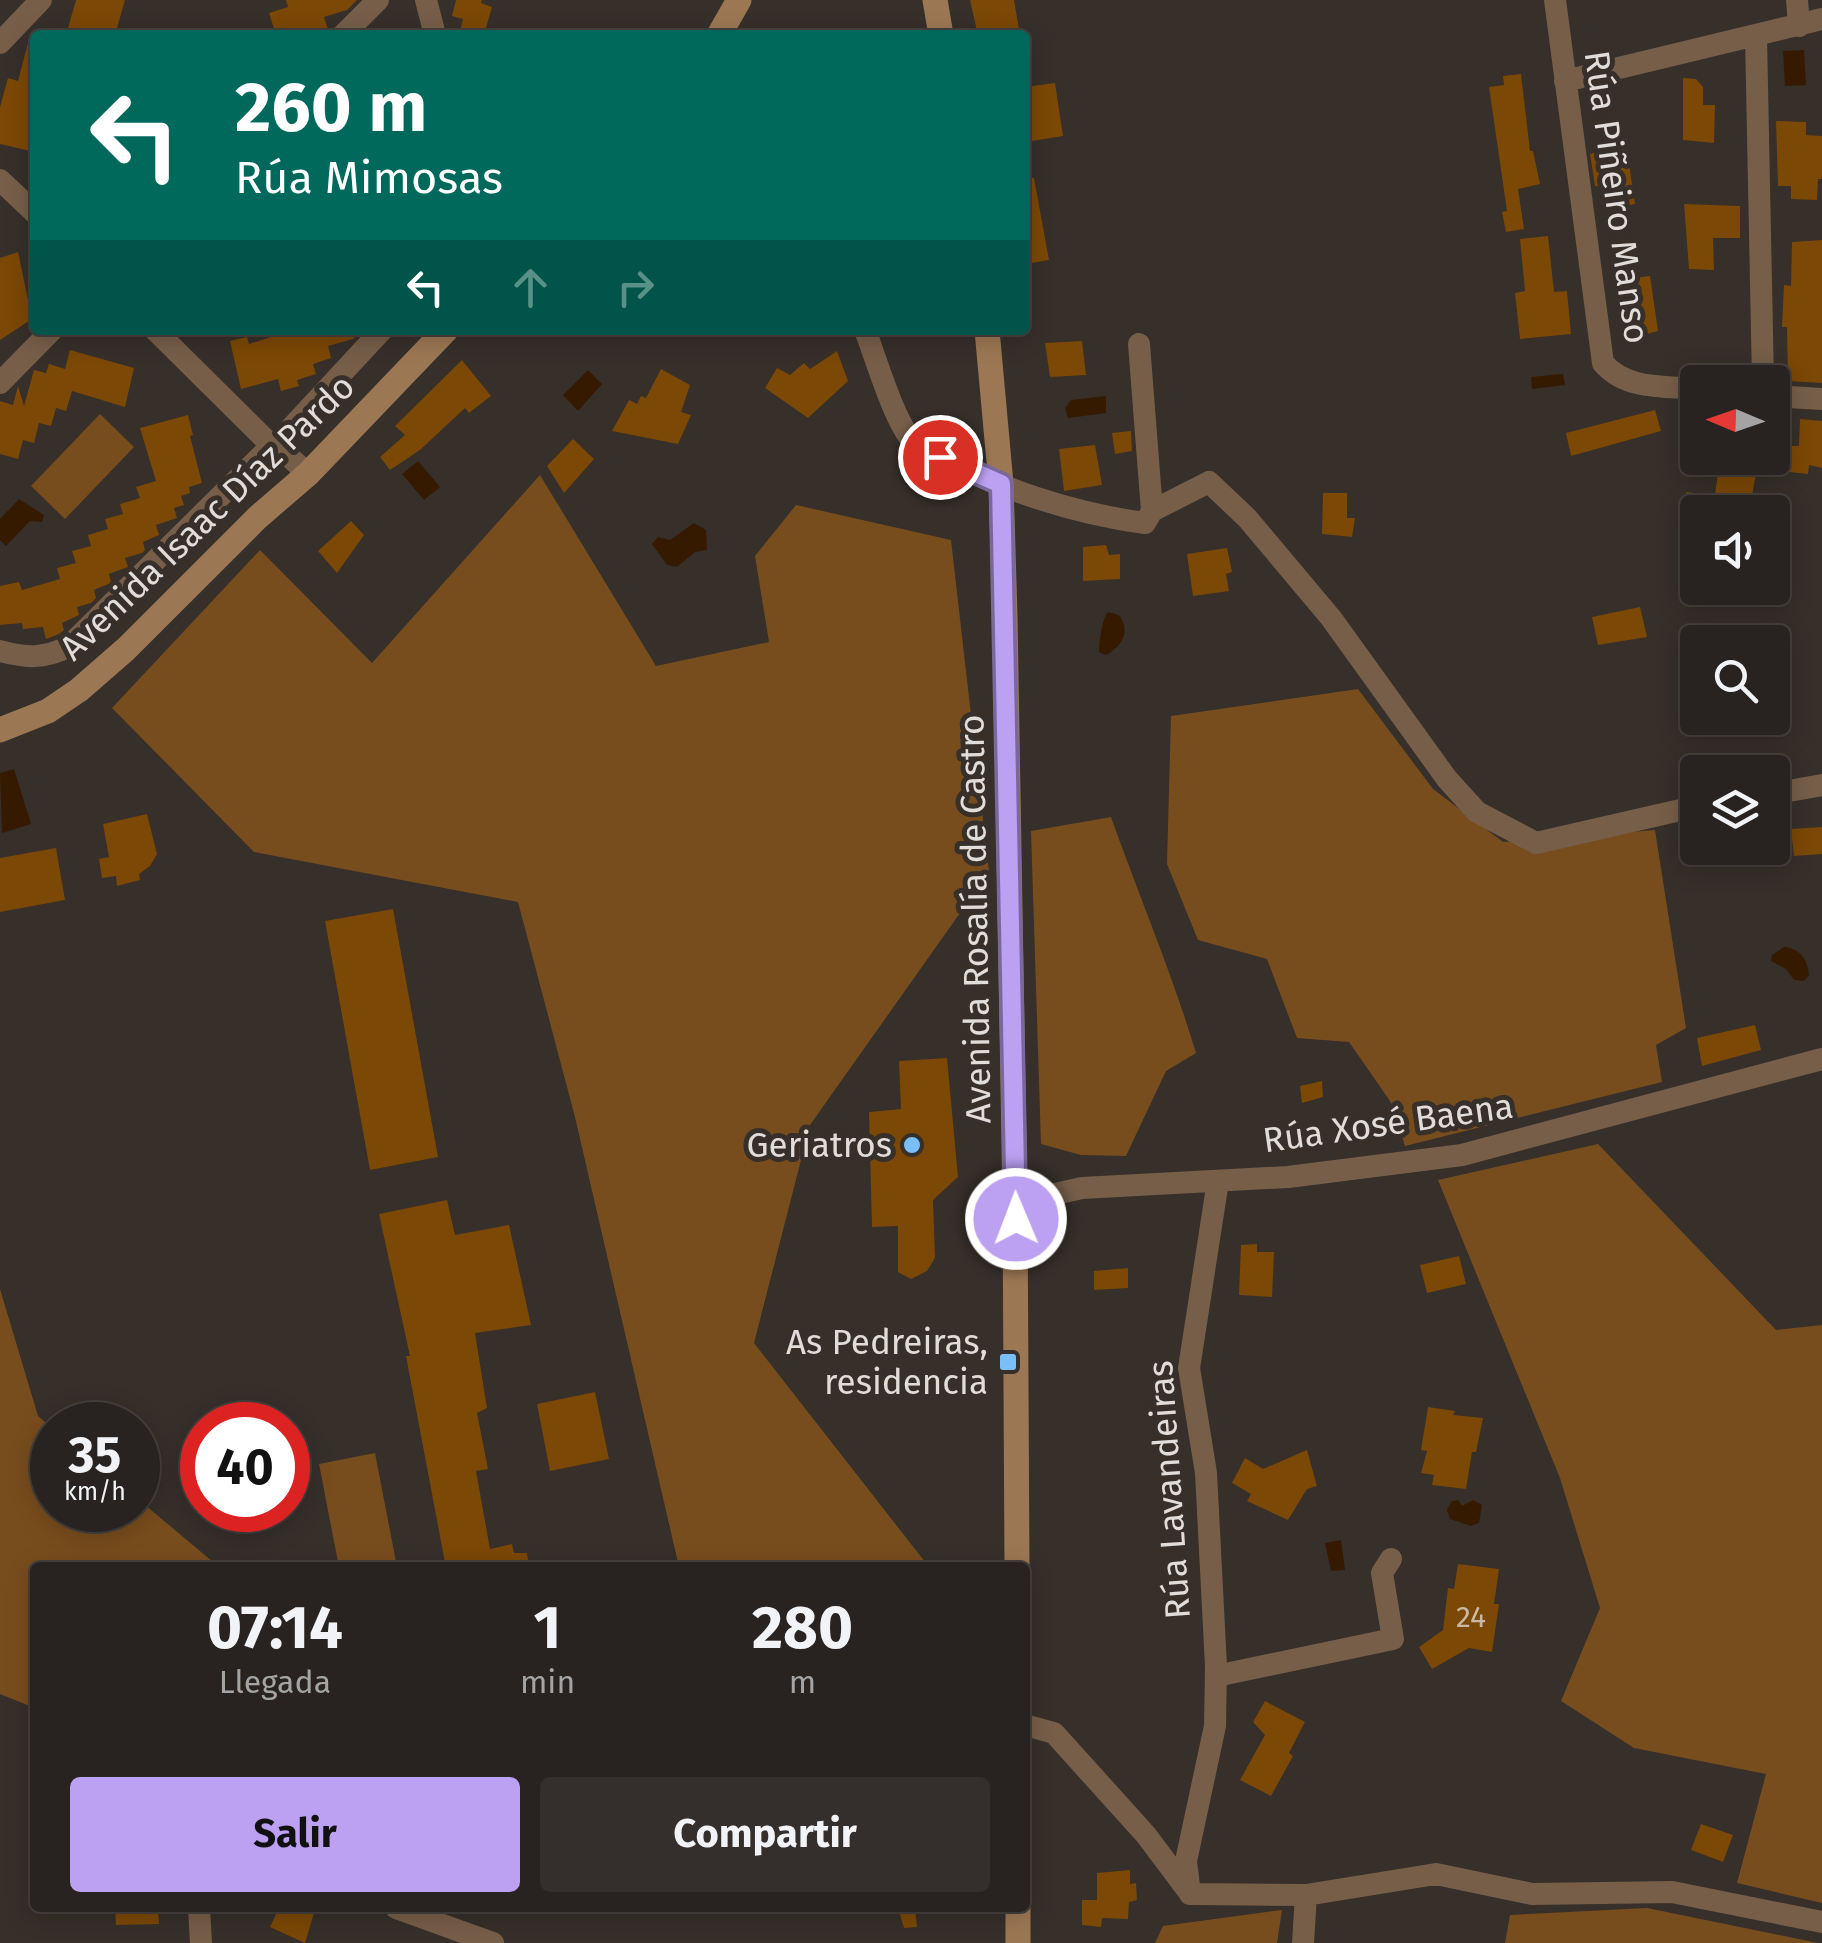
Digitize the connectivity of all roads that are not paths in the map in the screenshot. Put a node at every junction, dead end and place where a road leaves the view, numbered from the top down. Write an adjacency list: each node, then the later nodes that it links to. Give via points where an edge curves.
1 (40, 0): 14 (street)
2 (378, 0): 9 (street)
3 (426, 0): 10 (street)
4 (739, 0): 11 (street)
5 (935, 0): 12 (street)
6 (1555, 0): 15 (street, Rúa Piñeiro Manso)
7 (1797, 0): 8 (street)
8 (1811, 22): 13 (street)
9 (348, 30)
10 (435, 30)
11 (721, 30)
12 (940, 30)
13 (1756, 36): 15 (street); 25 (street)
14 (0, 43)
15 (1565, 81): 27 (street, Rúa Piñeiro Manso, via 1603,363 1616,378)
16 (0, 180): 17 (street)
17 (30, 208)
18 (47, 335): 26 (street)
19 (160, 335): 30 (street)
20 (377, 335): 30 (street)
21 (441, 335): 31 (street, Avenida Isaac Díaz Pardo)
22 (867, 335): 32 (street, via 914,444)
23 (988, 335): 32 (street, Avenida Rosalía de Castro)
24 (1138, 344): 33 (street)
25 (1763, 365)
26 (0, 383)
27 (1680, 387)
28 (1790, 397): 29 (street)
29 (1822, 399)
30 (274, 447): 31 (street); 34 (street, via 68,648 47,658)
31 (308, 474): 35 (street, Avenida Isaac Díaz Pardo, via 79,690)
32 (1001, 484): 33 (street, via 1121,520 1145,523); 41 (street, Avenida Rosalía de Castro)
33 (1152, 511): 38 (street, via 1209,482 1331,618 1447,779 1477,812 1506,830 1536,843)
34 (0, 651)
35 (0, 730)
36 (1822, 785): 37 (street)
37 (1790, 791)
38 (1680, 810)
39 (1822, 1059): 40 (street, Rúa Xosé Baena, via 1462,1156)
40 (1218, 1182): 41 (street, Rúa Xosé Baena, via 1082,1188); 44 (street, Rúa Lavandeiras, via 1189,1368 1206,1472)
41 (1015, 1203): 43 (street, Avenida Rosalía de Castro)
42 (1391, 1559): 44 (street, via 1382,1573 1394,1640)
43 (1016, 1562)
44 (1216, 1676): 46 (street, Rúa Lavandeiras, via 1215,1726 1186,1861)
45 (1030, 1727): 46 (street, via 1054,1733)
46 (1190, 1894): 47 (street)
47 (1306, 1895): 51 (street, via 1436,1874 1532,1894 1672,1892); 55 (street)
48 (199, 1912): 52 (street)
49 (407, 1912): 53 (street)
50 (1018, 1912): 54 (street)
51 (1822, 1922)
52 (201, 1943)
53 (492, 1943)
54 (1018, 1943)
55 (1302, 1943)

